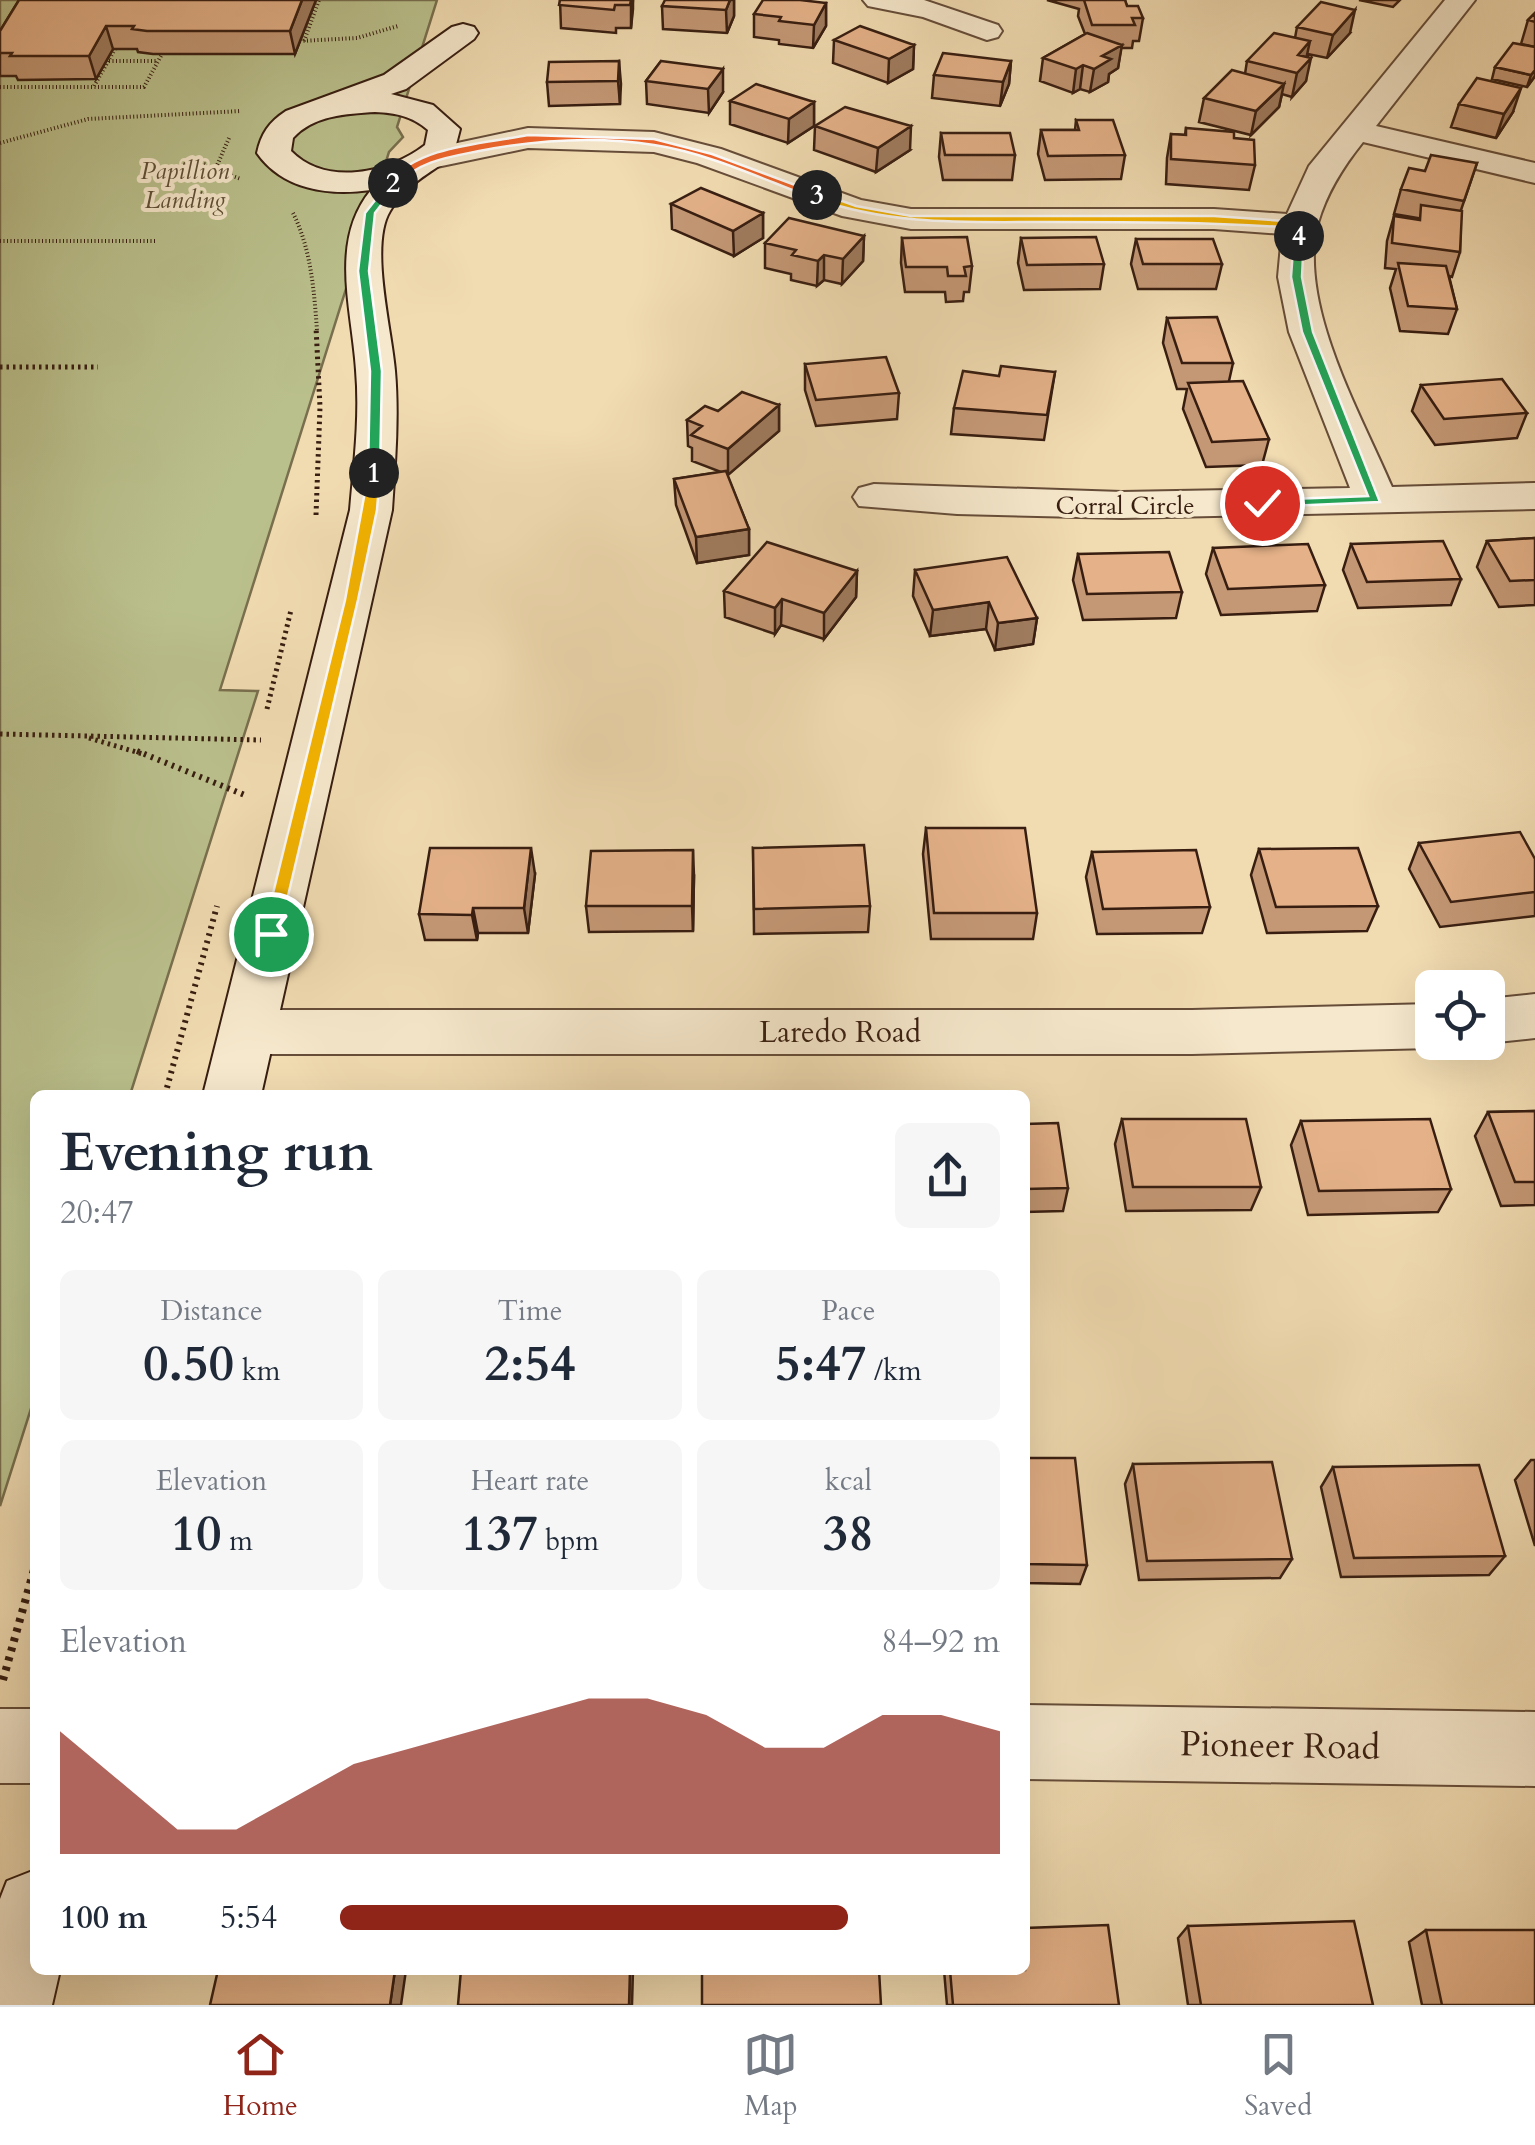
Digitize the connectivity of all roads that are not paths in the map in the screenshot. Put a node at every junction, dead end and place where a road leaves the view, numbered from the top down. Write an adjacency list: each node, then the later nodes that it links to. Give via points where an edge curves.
1 (878, 0): 3 (street)
2 (1460, 0): 6 (street)
3 (986, 31)
4 (442, 103): 5 (street); 5 (street, via 469,25 395,82); 7 (street); 8 (street, via 445,139)
5 (333, 105): 10 (street, via 286,126 274,144 280,162)
6 (1356, 130): 9 (street); 11 (street, via 1321,172)
7 (528, 138): 8 (street); 11 (street, via 654,142 854,209 911,219)
8 (417, 165): 10 (street, via 341,182); 12 (street, via 370,213)
9 (1535, 173)
10 (303, 175): 12 (street, via 328,203)
11 (1300, 225): 15 (street, via 1296,277 1308,332)
12 (364, 271): 19 (street, via 376,371 371,510)
13 (1535, 496): 15 (street, Corral Circle)
14 (874, 497): 15 (street, Corral Circle, via 1149,506)
15 (1376, 500)
16 (1535, 1016): 17 (street)
17 (1505, 1019)
18 (1415, 1026): 19 (street, Laredo Road)
19 (247, 1032): 20 (street)
20 (233, 1090)
21 (1030, 1742): 24 (street, Pioneer Road)
22 (0, 1746): 23 (street)
23 (30, 1746)
24 (1535, 1749)
25 (30, 1930): 26 (street)
26 (12, 2005)

